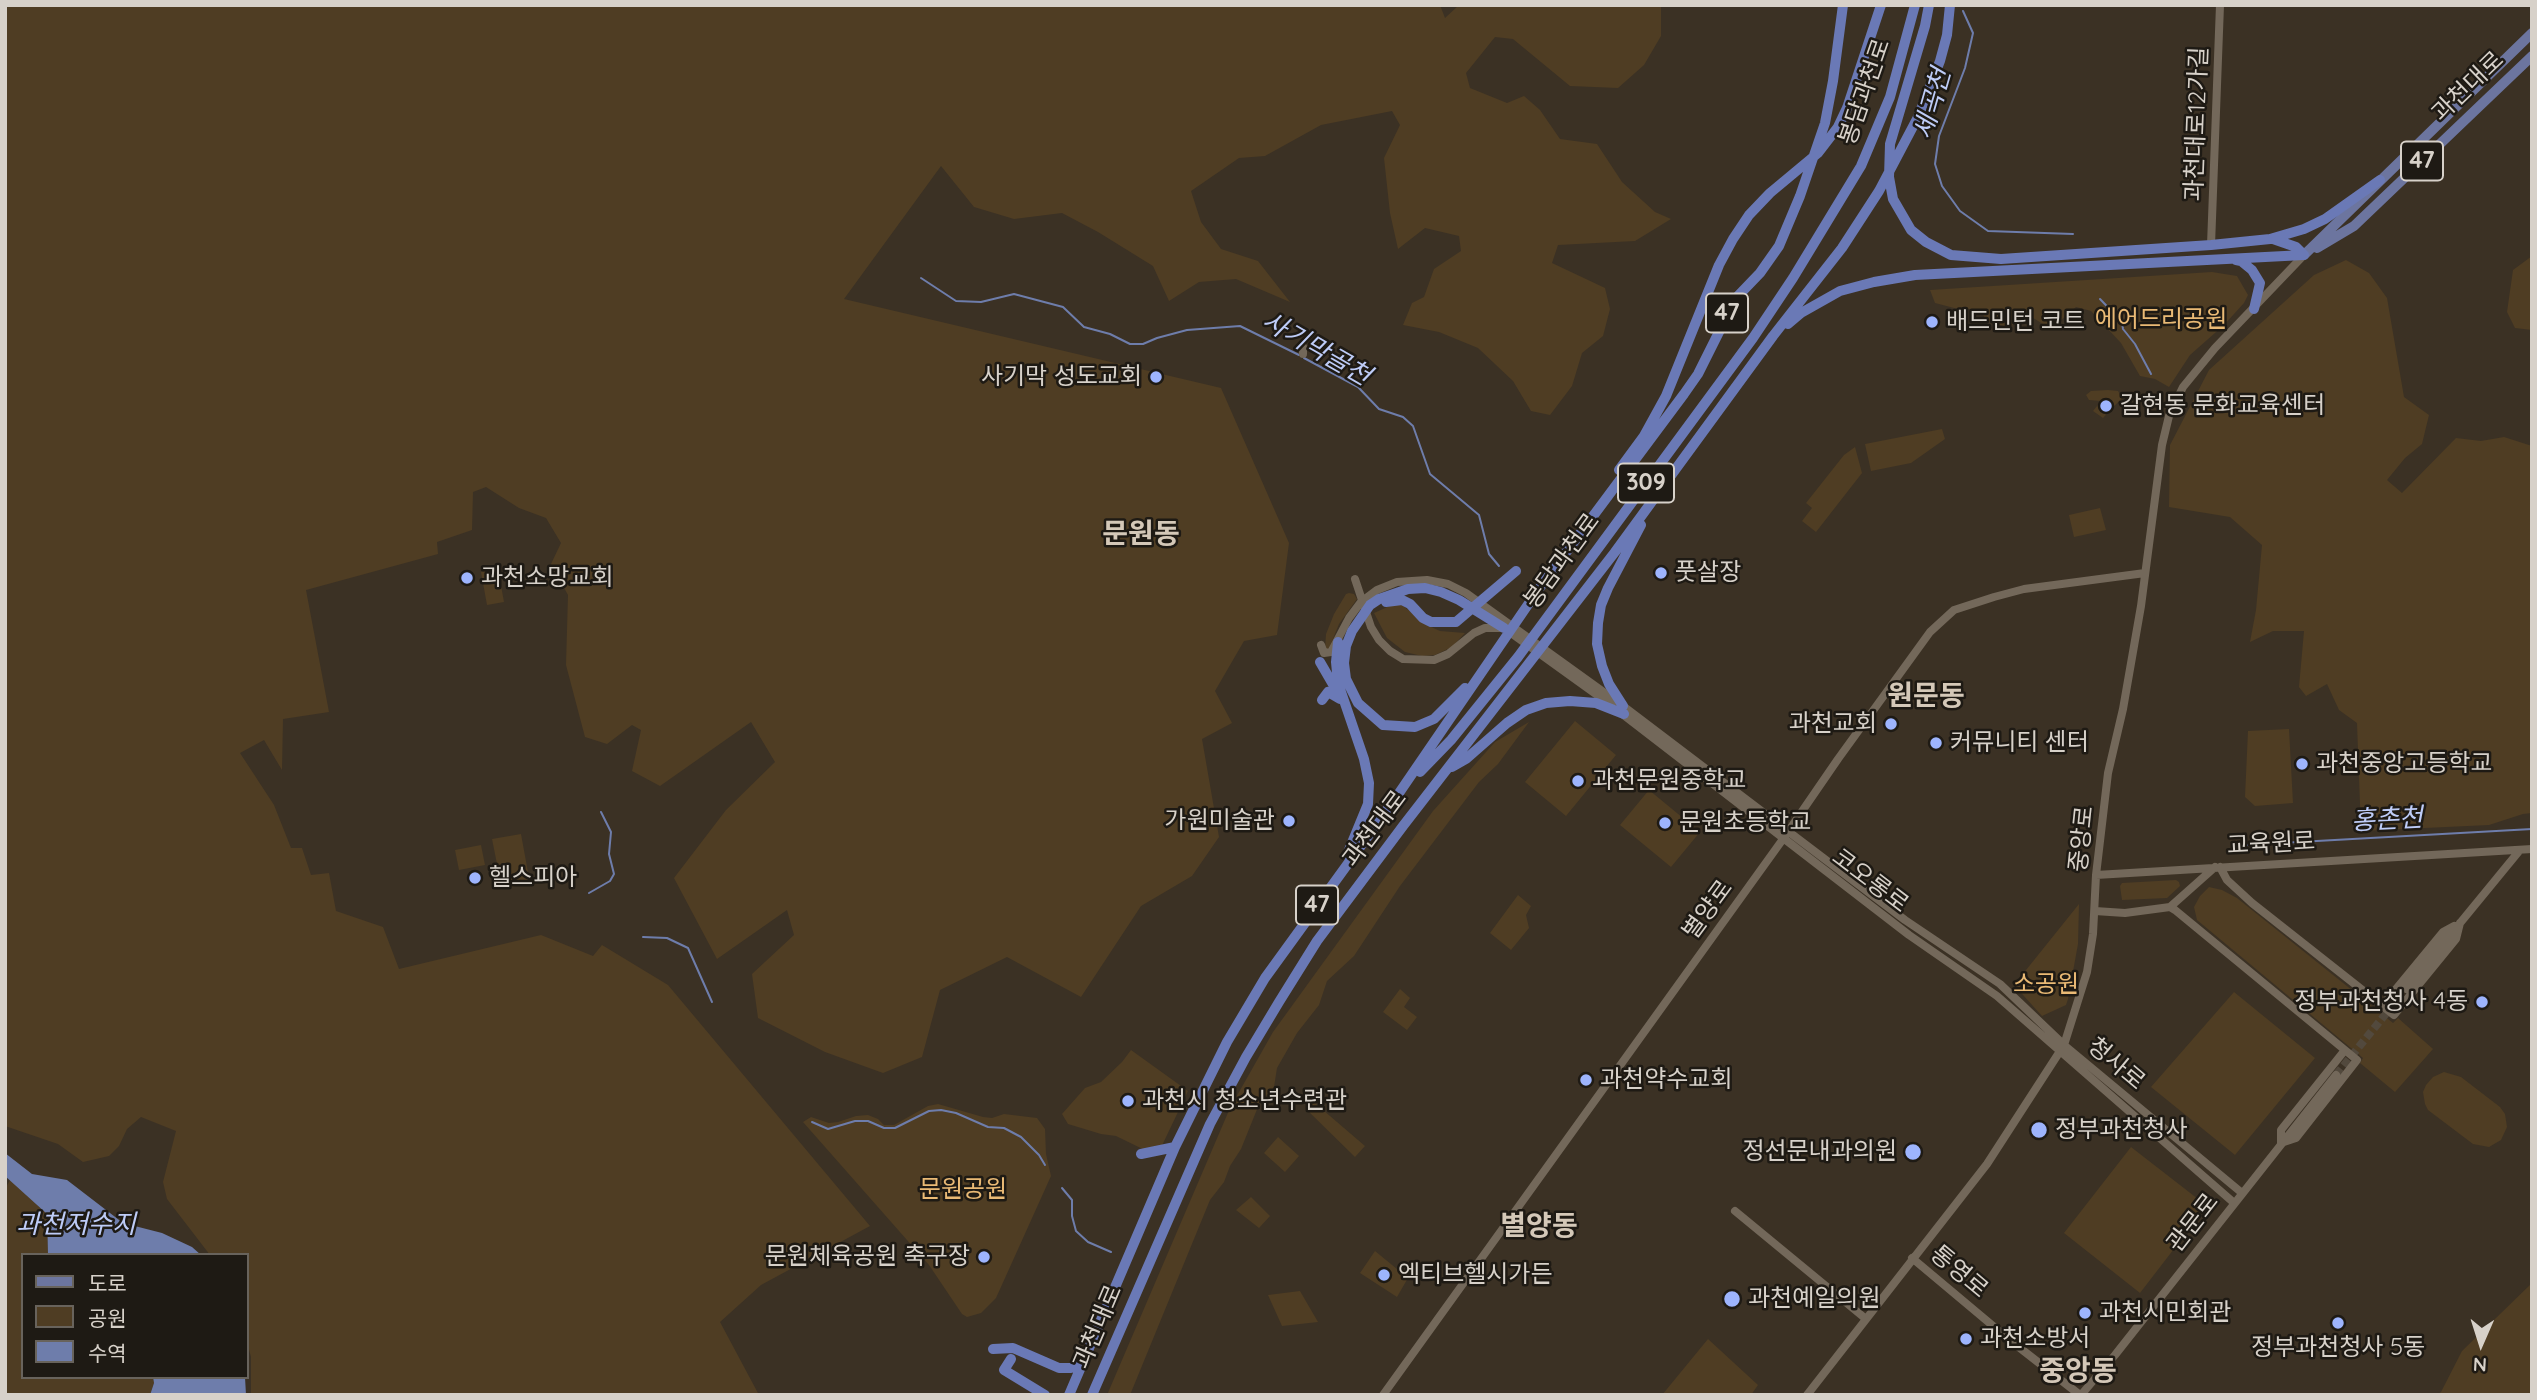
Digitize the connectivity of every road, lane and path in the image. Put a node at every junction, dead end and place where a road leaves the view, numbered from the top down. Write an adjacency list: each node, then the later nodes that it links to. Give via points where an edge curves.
1 (1843, 5): 24 (highway, 47, via 1822,131 1779,246 1736,298 1684,394)
2 (1881, 5): 24 (highway, via 1847,108 1828,142 1749,215 1719,265 1678,372 1644,436 1548,566)
3 (1915, 5): 30 (highway, 봉담과천로 / 309, via 1890,97 1861,166 1829,220 1753,338 1539,627)
4 (1929, 5): 13 (highway, via 1888,161 1890,188 1911,230 1951,255 2001,259)
5 (1950, 5): 17 (highway, 47, via 1947,35 1931,87 1879,191 1842,248)
6 (2220, 5): 13 (street, 과천대로12가길)
7 (2532, 33): 9 (main road, 과천대로)
8 (2532, 55): 11 (main road, 과천대로 / 47)
9 (2380, 180): 10 (main road, 과천대로); 12 (highway, via 2325,219)
10 (2348, 214): 11 (main road, via 2348,223); 14 (main road, 과천대로)
11 (2354, 226): 14 (main road, 과천대로 / 47)
12 (2270, 239): 13 (highway); 14 (highway, via 2297,247)
13 (2211, 245)
14 (2304, 255): 15 (highway, 47); 16 (street, 중앙로)
15 (2230, 259): 16 (highway, via 2241,261 2260,283); 17 (highway, 47, via 1915,275 1840,291)
16 (2254, 309): 20 (street, 중앙로, via 2183,387 2169,416)
17 (1773, 336): 18 (highway, 과천대로 / 47)
18 (1652, 503): 30 (highway, 과천대로 / 47, via 1550,635); 34 (highway, via 1608,588 1598,623 1602,666)
19 (1516, 571): 23 (highway)
20 (2145, 573): 37 (street, 별양로, via 2024,589 1954,610 1930,632); 43 (street, 중앙로, via 2108,773)
21 (1496, 574): 23 (highway)
22 (1355, 579): 25 (street)
23 (1494, 589): 25 (highway, via 1456,622 1431,622 1402,600 1377,606)
24 (1538, 590): 29 (highway, 과천대로 / 47)
25 (1364, 619): 26 (highway, via 1370,605 1379,599 1425,588 1459,600); 26 (street, via 1390,651 1417,661 1448,654 1485,628); 29 (highway, via 1346,646 1346,679 1358,703 1382,724 1415,727 1434,719)
26 (1504, 628): 34 (street)
27 (1338, 642): 28 (street, via 1326,654); 33 (highway, via 1336,662); 34 (street, via 1361,602 1377,590 1397,582 1448,584)
28 (1321, 645)
29 (1500, 645): 36 (highway, 과천대로 / 47)
30 (1522, 660): 35 (highway, 과천대로 / 47); 36 (highway, 봉담과천로 / 309)
31 (1320, 662): 33 (highway)
32 (1322, 701): 33 (highway, via 1328,692)
33 (1344, 701): 42 (highway, via 1369,783 1368,804)
34 (1624, 710): 35 (highway, via 1596,703 1546,703 1526,710); 37 (street); 38 (street, 코오롱로)
35 (1446, 770): 65 (highway, 과천대로 / 47, via 1317,941 1245,1057 1191,1164)
36 (1397, 796): 42 (highway, 과천대로 / 47)
37 (1790, 830): 38 (street, 별양로); 49 (street, via 1905,920 2000,984)
38 (1783, 839): 49 (street, 코오롱로); 66 (street, 별양로)
39 (2532, 849): 40 (street, 교육원로)
40 (2520, 850): 41 (street, 교육원로); 46 (street)
41 (2218, 867): 43 (street, 교육원로); 44 (street); 48 (street, via 2252,903)
42 (1339, 873): 53 (highway, 과천대로 / 47, via 1265,978)
43 (2096, 875): 45 (street, 중앙로)
44 (2170, 907): 45 (street, via 2125,913); 50 (street)
45 (2095, 911): 49 (street, 중앙로, via 2087,972)
46 (2460, 923): 47 (street); 48 (street, via 2443,932); 48 (street, via 2456,939 2394,1015)
47 (2406, 989)
48 (2382, 1006)
49 (2062, 1049): 55 (street, 청사로); 56 (street, 청사로); 58 (street, 중앙로, via 1987,1164)
50 (2345, 1050): 52 (street, via 2281,1130); 52 (street, via 2357,1060 2296,1138)
51 (2336, 1075): 52 (street, 관문로)
52 (2281, 1143): 55 (street, 관문로)
53 (1175, 1147): 54 (highway); 62 (highway, 과천대로 / 47)
54 (1141, 1154)
55 (2242, 1193): 56 (street, 관문로)
56 (2233, 1202): 68 (street, 관문로)
57 (1735, 1211): 59 (street)
58 (1912, 1258): 59 (street, 중앙로); 68 (street, 통영로)
59 (1866, 1319): 67 (street, 중앙로)
60 (993, 1349): 62 (highway, via 1013,1348 1059,1368 1071,1368)
61 (1011, 1359): 63 (highway, via 1004,1370)
62 (1084, 1360): 64 (highway, 과천대로 / 47)
63 (1045, 1395)
64 (1069, 1395)
65 (1092, 1395)
66 (1383, 1395)
67 (1807, 1395)
68 (2080, 1395)

